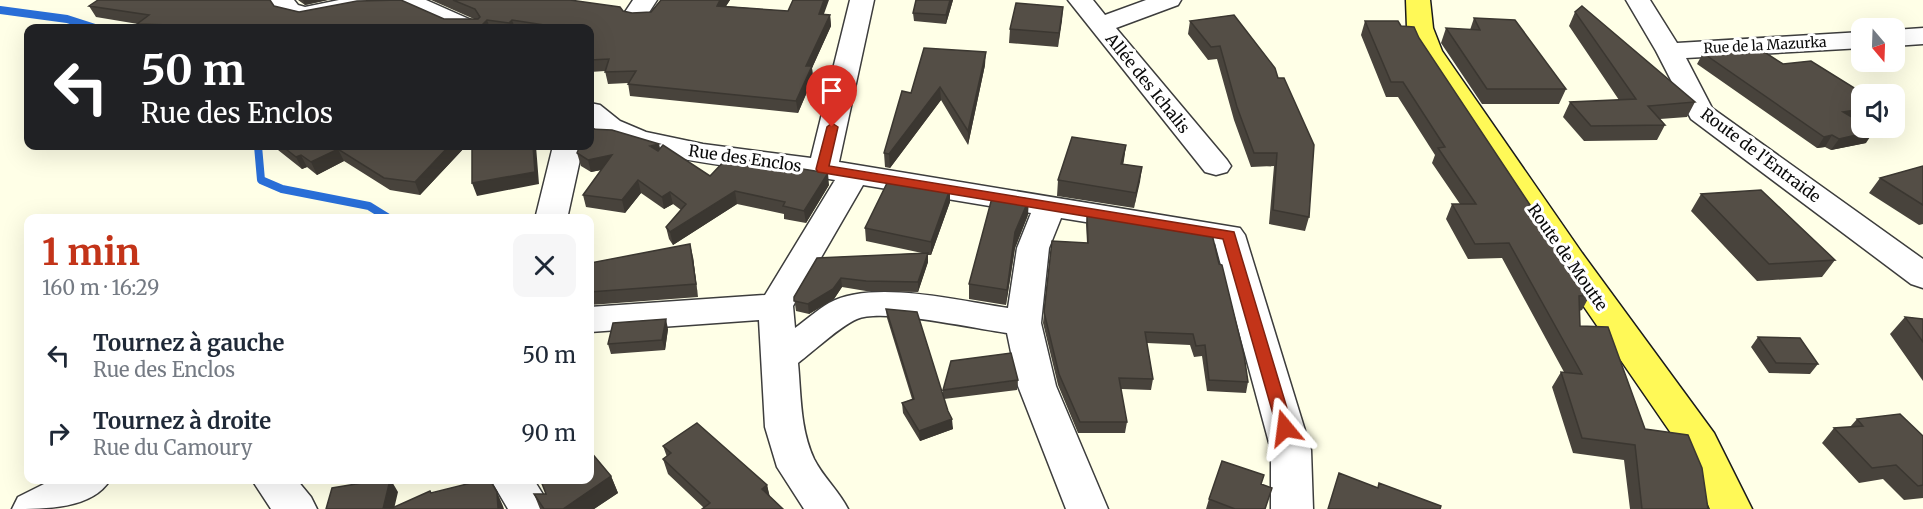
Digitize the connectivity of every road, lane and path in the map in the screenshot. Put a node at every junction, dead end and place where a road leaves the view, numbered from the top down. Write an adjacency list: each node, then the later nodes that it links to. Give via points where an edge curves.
1 (280, 0): 7 (street, via 289,10 305,14 362,3)
2 (862, 0): 18 (street)
3 (1080, 0): 10 (street, Allée des Ichalis)
4 (1169, 0): 10 (street)
5 (1418, 0): 35 (main road, Route de Moutte, via 1420,28 1429,51 1570,261 1700,444)
6 (1638, 0): 14 (street, Route de l'Entraide)
7 (411, 1): 8 (street); 9 (street)
8 (395, 24)
9 (460, 24)
10 (1101, 25): 17 (street, Allée des Ichalis)
11 (1923, 36): 12 (street)
12 (1905, 37)
13 (1851, 41): 14 (street, Rue de la Mazurka)
14 (1669, 51): 21 (street, Route de l'Entraide, via 1701,112)
15 (594, 114): 18 (street, Rue des Enclos, via 637,140)
16 (567, 150): 20 (street)
17 (1216, 166)
18 (838, 172): 19 (street, Rue des Enclos); 22 (street)
19 (1049, 207): 24 (street, via 1033,249); 34 (street, Rue des Enclos, via 1229,235 1291,450)
20 (552, 214)
21 (1920, 270)
22 (776, 306): 23 (street); 25 (street)
23 (594, 320)
24 (1023, 323): 25 (street, via 893,304 867,304 843,311); 33 (street, via 1036,386)
25 (779, 358): 32 (street, via 784,427 796,467)
26 (82, 484): 29 (street)
27 (275, 484): 30 (street)
28 (514, 484): 31 (street)
29 (33, 509)
30 (296, 509)
31 (531, 509)
32 (827, 509)
33 (1087, 509)
34 (1292, 509)
35 (1731, 509)

